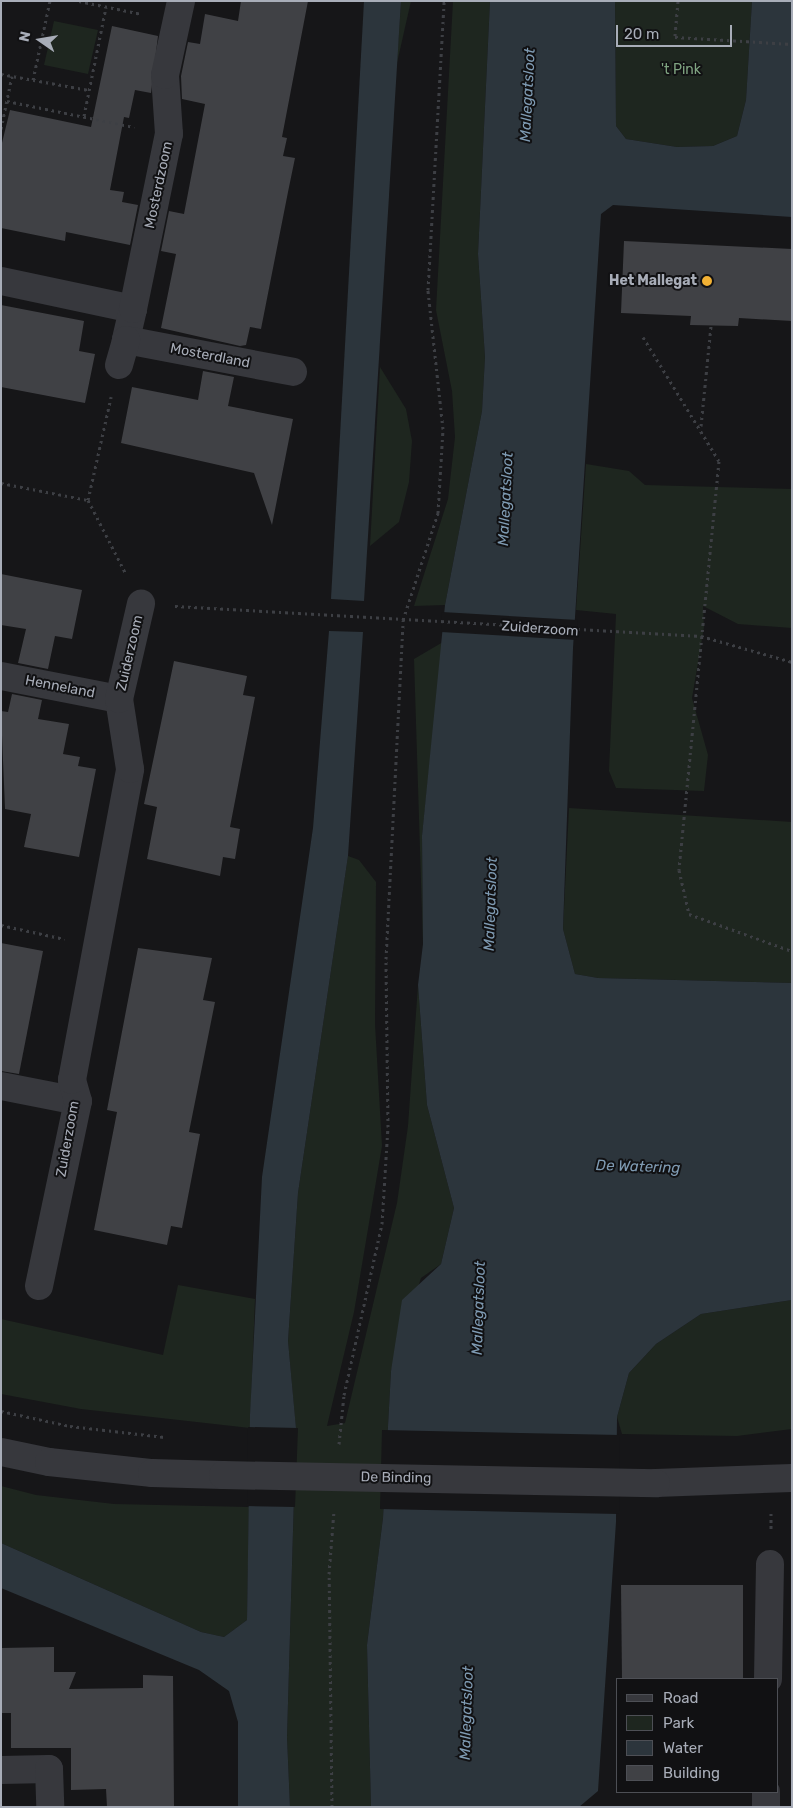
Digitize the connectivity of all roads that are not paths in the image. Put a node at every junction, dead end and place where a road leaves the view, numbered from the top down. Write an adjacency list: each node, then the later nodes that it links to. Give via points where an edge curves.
1 (179, 11): 3 (street, Mosterdzoom, via 165,75 169,134)
2 (1, 281): 3 (street)
3 (133, 309): 4 (street, Mosterdland, via 122,352)
4 (293, 372)
5 (141, 604): 7 (street, Zuiderzoom)
6 (1, 676): 7 (street, Henneland)
7 (119, 699): 9 (street, Zuiderzoom, via 130,769 72,1080)
8 (1, 1086): 9 (street)
9 (78, 1101): 10 (street, Zuiderzoom)
10 (40, 1286)
11 (1, 1452): 12 (street, De Binding, bridge, via 133,1471 223,1475 656,1483)
12 (782, 1479)
13 (771, 1554): 14 (street)
14 (768, 1678)
15 (1, 1770): 17 (street, via 49,1770)
16 (766, 1793): 18 (street)
17 (50, 1807)
18 (766, 1807)

